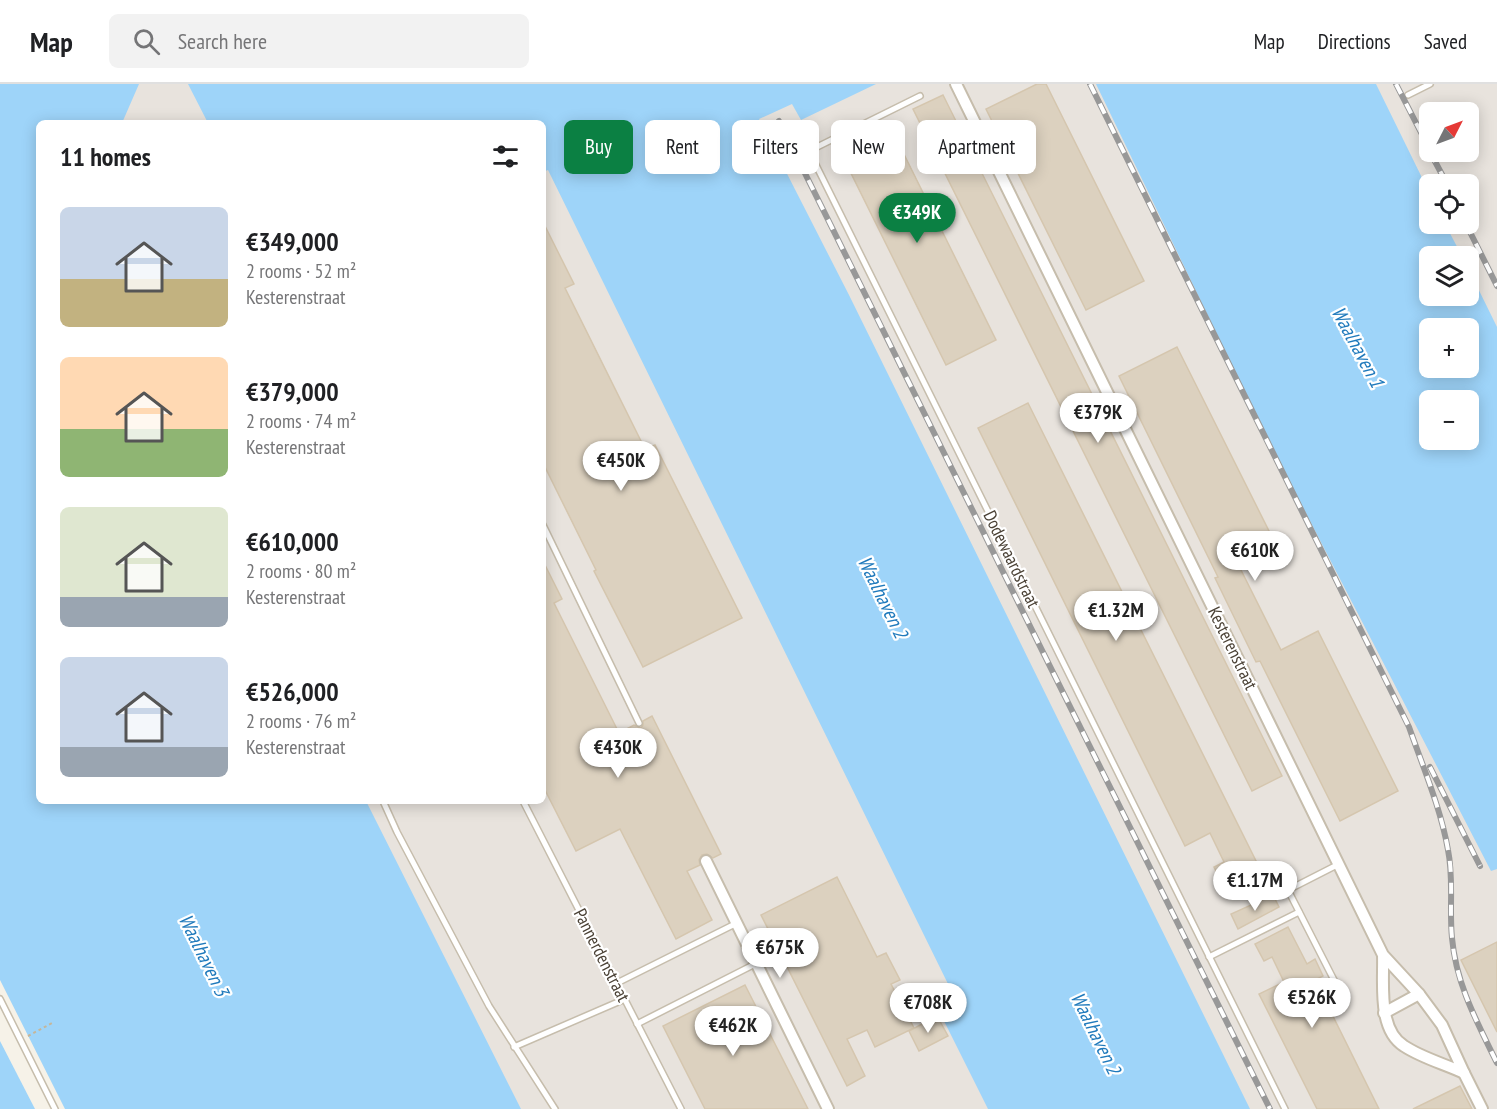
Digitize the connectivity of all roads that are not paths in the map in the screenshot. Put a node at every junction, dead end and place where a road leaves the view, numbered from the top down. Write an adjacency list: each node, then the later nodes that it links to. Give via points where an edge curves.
1 (956, 84): 10 (street, Kesterenstraat)
2 (1430, 84): 3 (lane)
3 (1408, 95)
4 (920, 96): 16 (lane, Dodewaardstraat, via 809,151)
5 (546, 531): 6 (lane)
6 (639, 723)
7 (384, 804): 25 (lane)
8 (525, 804): 18 (lane, Pannerdenstraat)
9 (706, 861): 14 (street)
10 (1339, 864): 12 (lane); 15 (street, Kesterenstraat)
11 (1276, 872): 12 (lane)
12 (1288, 890): 13 (lane)
13 (1299, 912): 16 (lane); 19 (lane)
14 (737, 923): 17 (street); 18 (lane)
15 (1383, 955): 20 (street, Kesterenstraat); 23 (street, Kesterenstraat)
16 (1209, 957): 31 (lane, Dodewaardstraat)
17 (757, 963): 24 (lane); 30 (street)
18 (616, 984): 22 (lane, Pannerdenstraat)
19 (1337, 986)
20 (1419, 994): 23 (street); 26 (street, Kesterenstraat, via 1442,1025)
21 (0, 999): 27 (lane)
22 (625, 999): 24 (lane, Pannerdenstraat); 25 (lane)
23 (1384, 1013): 26 (street, Kesterenstraat, via 1403,1046)
24 (637, 1024): 29 (lane, Pannerdenstraat)
25 (514, 1047): 28 (lane)
26 (1464, 1073): 32 (street, Kesterenstraat)
27 (56, 1109)
28 (555, 1109)
29 (681, 1109)
30 (828, 1109)
31 (1285, 1109)
32 (1482, 1109)

